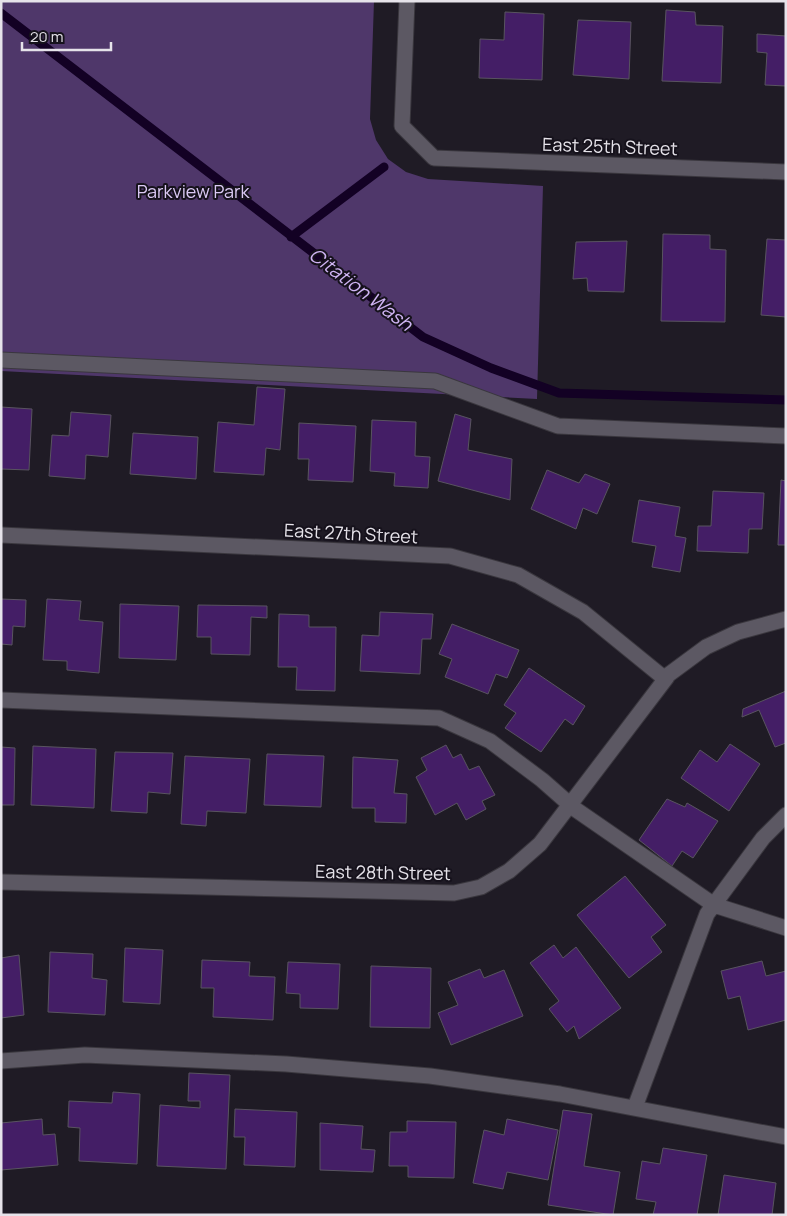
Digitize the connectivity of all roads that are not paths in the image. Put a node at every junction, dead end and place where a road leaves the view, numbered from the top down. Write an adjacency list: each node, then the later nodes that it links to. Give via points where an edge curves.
1 (407, 1): 2 (street, East 25th Street, via 402,126 434,158)
2 (786, 172)
3 (1, 360): 4 (street, via 435,381 558,426)
4 (786, 436)
5 (1, 535): 7 (street, East 27th Street, via 450,556 518,575 583,612)
6 (786, 619): 7 (street, East 28th Street, via 738,632 706,647)
7 (666, 677): 9 (street, East 28th Street)
8 (1, 700): 9 (street, via 439,718 490,741)
9 (570, 804): 11 (street, East 28th Street, via 540,844 509,871 481,887 454,893); 12 (street)
10 (786, 815): 12 (street, via 763,838)
11 (1, 882)
12 (714, 905): 13 (street); 15 (street, via 707,914)
13 (786, 928)
14 (1, 1061): 15 (street, via 85,1055 286,1064 430,1076)
15 (635, 1107): 16 (street)
16 (786, 1137)

